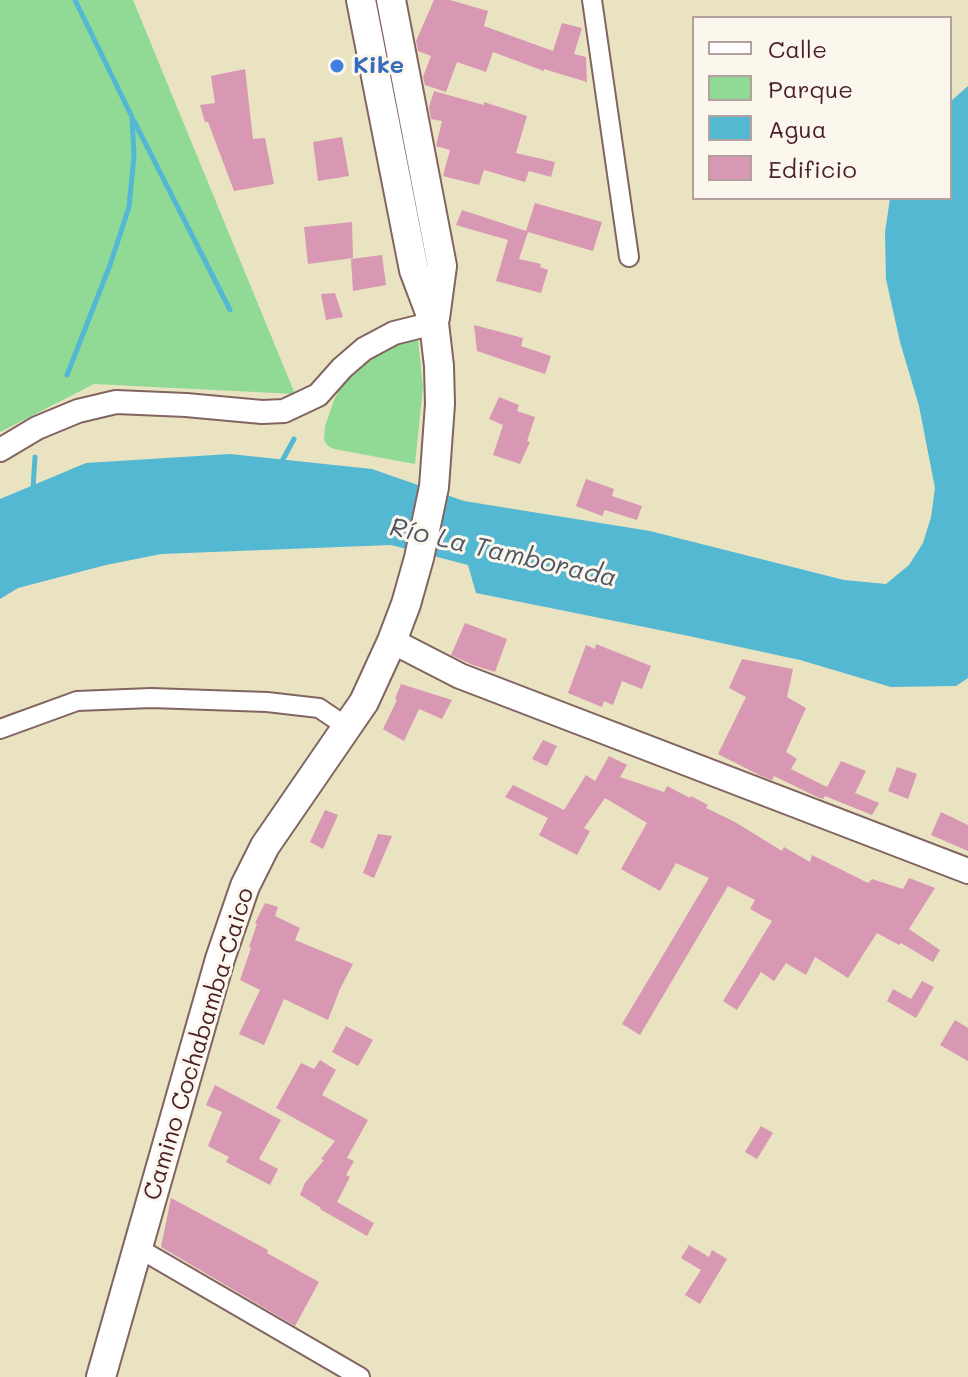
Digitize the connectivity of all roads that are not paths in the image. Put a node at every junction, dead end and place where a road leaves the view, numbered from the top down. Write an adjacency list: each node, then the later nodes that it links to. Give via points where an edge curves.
1 (592, 0): 4 (street)
2 (392, 7): 3 (main road); 5 (main road, via 442,266)
3 (364, 11): 5 (main road, via 414,270)
4 (629, 257)
5 (434, 323): 6 (street, via 394,333 364,349 318,395 284,411 116,402 78,411); 7 (main road, Camino Cochabamba-Caico, via 440,404 434,487 419,558)
6 (0, 450)
7 (392, 641): 8 (main road, Camino Cochabamba-Caico); 10 (main road, via 460,676)
8 (347, 727): 9 (street, via 319,708 151,698 77,701); 11 (main road, Camino Cochabamba-Caico, via 265,846 245,886)
9 (0, 729)
10 (968, 871)
11 (138, 1248): 12 (main road, Camino Cochabamba-Caico); 13 (street)
12 (101, 1377)
13 (360, 1377)

